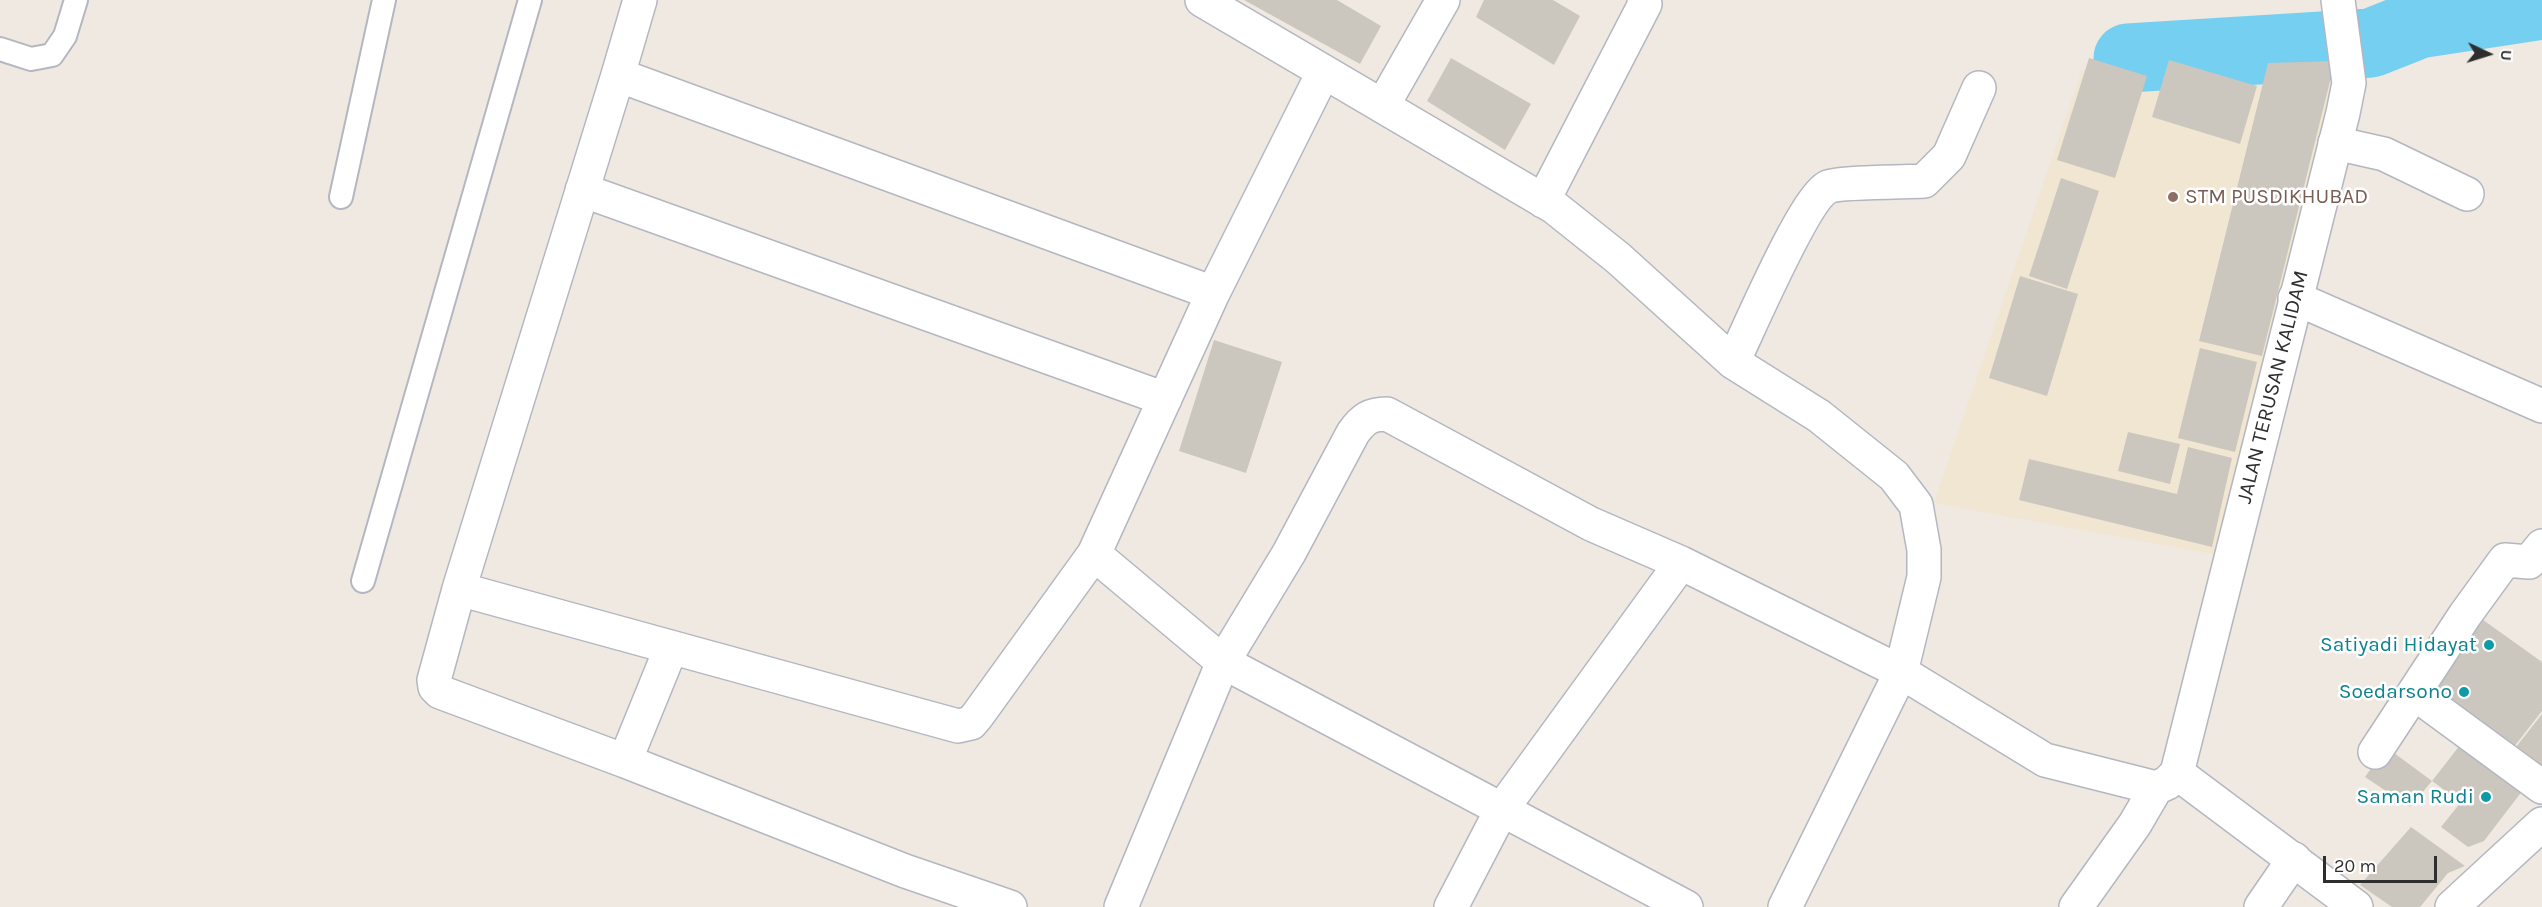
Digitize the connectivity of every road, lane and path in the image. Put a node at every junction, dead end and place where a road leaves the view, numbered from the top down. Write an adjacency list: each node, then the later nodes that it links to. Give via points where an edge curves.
1 (76, 0): 9 (lane, via 65,36 52,55 31,59)
2 (384, 0): 17 (lane)
3 (530, 0): 27 (lane)
4 (640, 0): 11 (street)
5 (1202, 0): 10 (street)
6 (1443, 0): 13 (street)
7 (1644, 0): 18 (street)
8 (2338, 0): 14 (street, JALAN TERUSAN KALIDAM, via 2349,82)
9 (0, 50)
10 (1323, 73): 13 (street); 19 (street)
11 (618, 75): 15 (street); 19 (street)
12 (1979, 88): 21 (street, via 1949,156 1923,181 1830,186 1813,201)
13 (1383, 105): 18 (street)
14 (2335, 143): 16 (street, via 2384,154); 20 (street, JALAN TERUSAN KALIDAM)
15 (582, 190): 22 (street); 28 (street)
16 (2467, 194)
17 (342, 197)
18 (1543, 201): 21 (street, via 1618,258)
19 (1213, 293): 22 (street)
20 (2295, 298): 23 (street); 35 (street, JALAN TERUSAN KALIDAM)
21 (1733, 362): 31 (street, via 1819,416 1894,476 1916,505 1924,577)
22 (1165, 399): 25 (street)
23 (2542, 406)
24 (2542, 546): 32 (street, via 2529,562 2505,560)
25 (1094, 554): 29 (street, via 977,716 958,726); 30 (street)
26 (1681, 563): 30 (street, via 1591,524 1387,414 1373,414 1362,420 1353,433); 31 (street); 37 (street)
27 (363, 581)
28 (459, 589): 29 (street); 34 (street, via 435,687)
29 (671, 648): 34 (street)
30 (1223, 662): 37 (street); 41 (street)
31 (1900, 672): 35 (street, via 2044,760); 44 (street)
32 (2414, 693): 33 (street); 36 (street)
33 (2374, 752)
34 (625, 761): 40 (street, via 905,872)
35 (2167, 780): 39 (street); 45 (street, JALAN TERUSAN KALIDAM)
36 (2542, 787)
37 (1502, 808): 42 (street); 43 (street)
38 (2542, 824): 48 (street)
39 (2294, 859): 46 (street); 47 (street)
40 (1010, 907)
41 (1121, 907)
42 (1451, 907)
43 (1686, 907)
44 (1785, 907)
45 (2076, 907)
46 (2261, 907)
47 (2356, 907)
48 (2452, 907)

